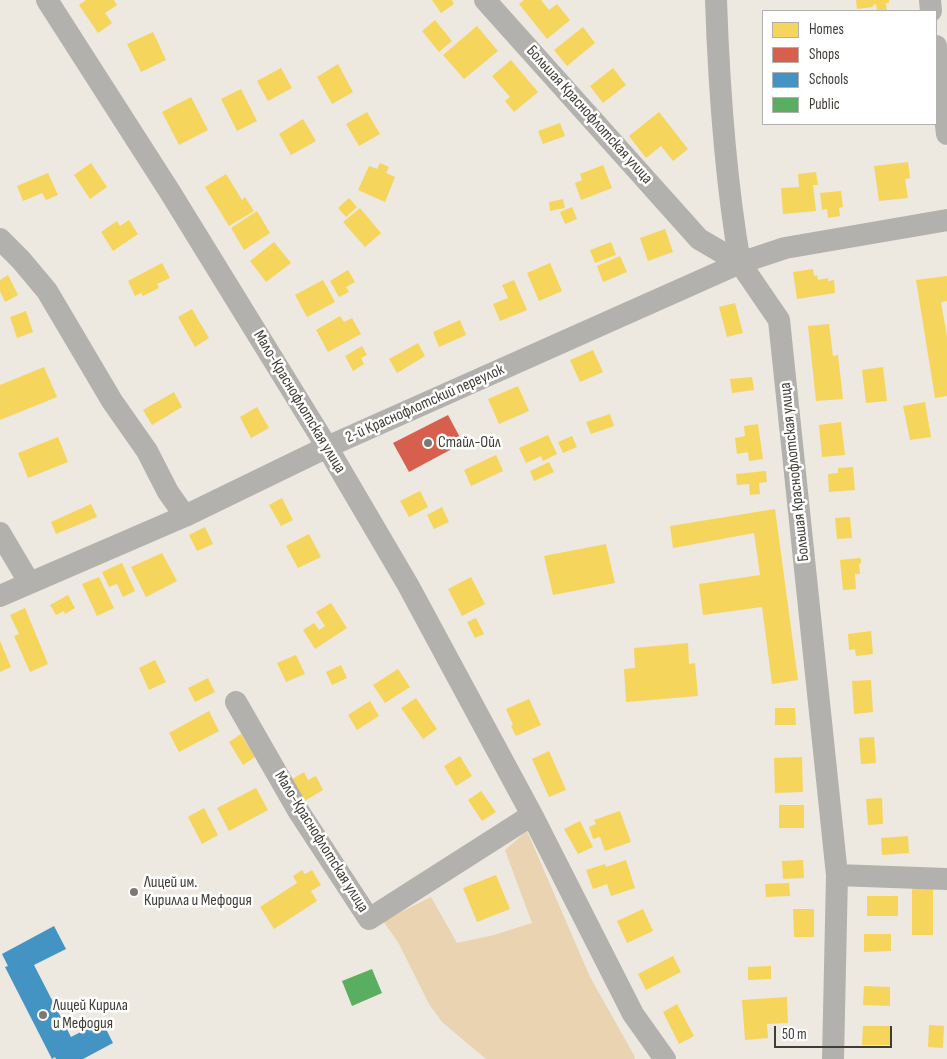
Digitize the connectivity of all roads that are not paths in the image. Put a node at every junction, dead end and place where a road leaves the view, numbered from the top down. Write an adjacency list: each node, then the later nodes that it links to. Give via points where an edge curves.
1 (46, 0): 9 (street, Мало-Краснофлотская улица, via 170,192)
2 (486, 0): 8 (street, Большая Краснофлотская улица, via 699,239)
3 (716, 0): 8 (street, via 731,209)
4 (937, 54): 5 (street)
5 (947, 134)
6 (947, 220): 8 (street, 2-й Краснофлотский переулок, via 785,248)
7 (0, 239): 10 (street, via 47,291 112,402 147,451 168,492)
8 (740, 263): 9 (street, 2-й Краснофлотский переулок); 16 (street, Большая Краснофлотская улица, via 779,320)
9 (327, 448): 10 (street, 2-й Краснофлотский переулок); 15 (street, Мало-Краснофлотская улица, via 408,585)
10 (185, 516): 12 (street, 2-й Краснофлотский переулок)
11 (0, 533): 12 (street)
12 (29, 582): 13 (street, 2-й Краснофлотский переулок)
13 (0, 596)
14 (236, 702): 15 (street, Мало-Краснофлотская улица, via 299,812 369,919)
15 (532, 814): 18 (street, Мало-Краснофлотская улица, via 633,1014)
16 (838, 875): 17 (street); 19 (street, Большая Краснофлотская улица)
17 (947, 880)
18 (665, 1059)
19 (833, 1059)

